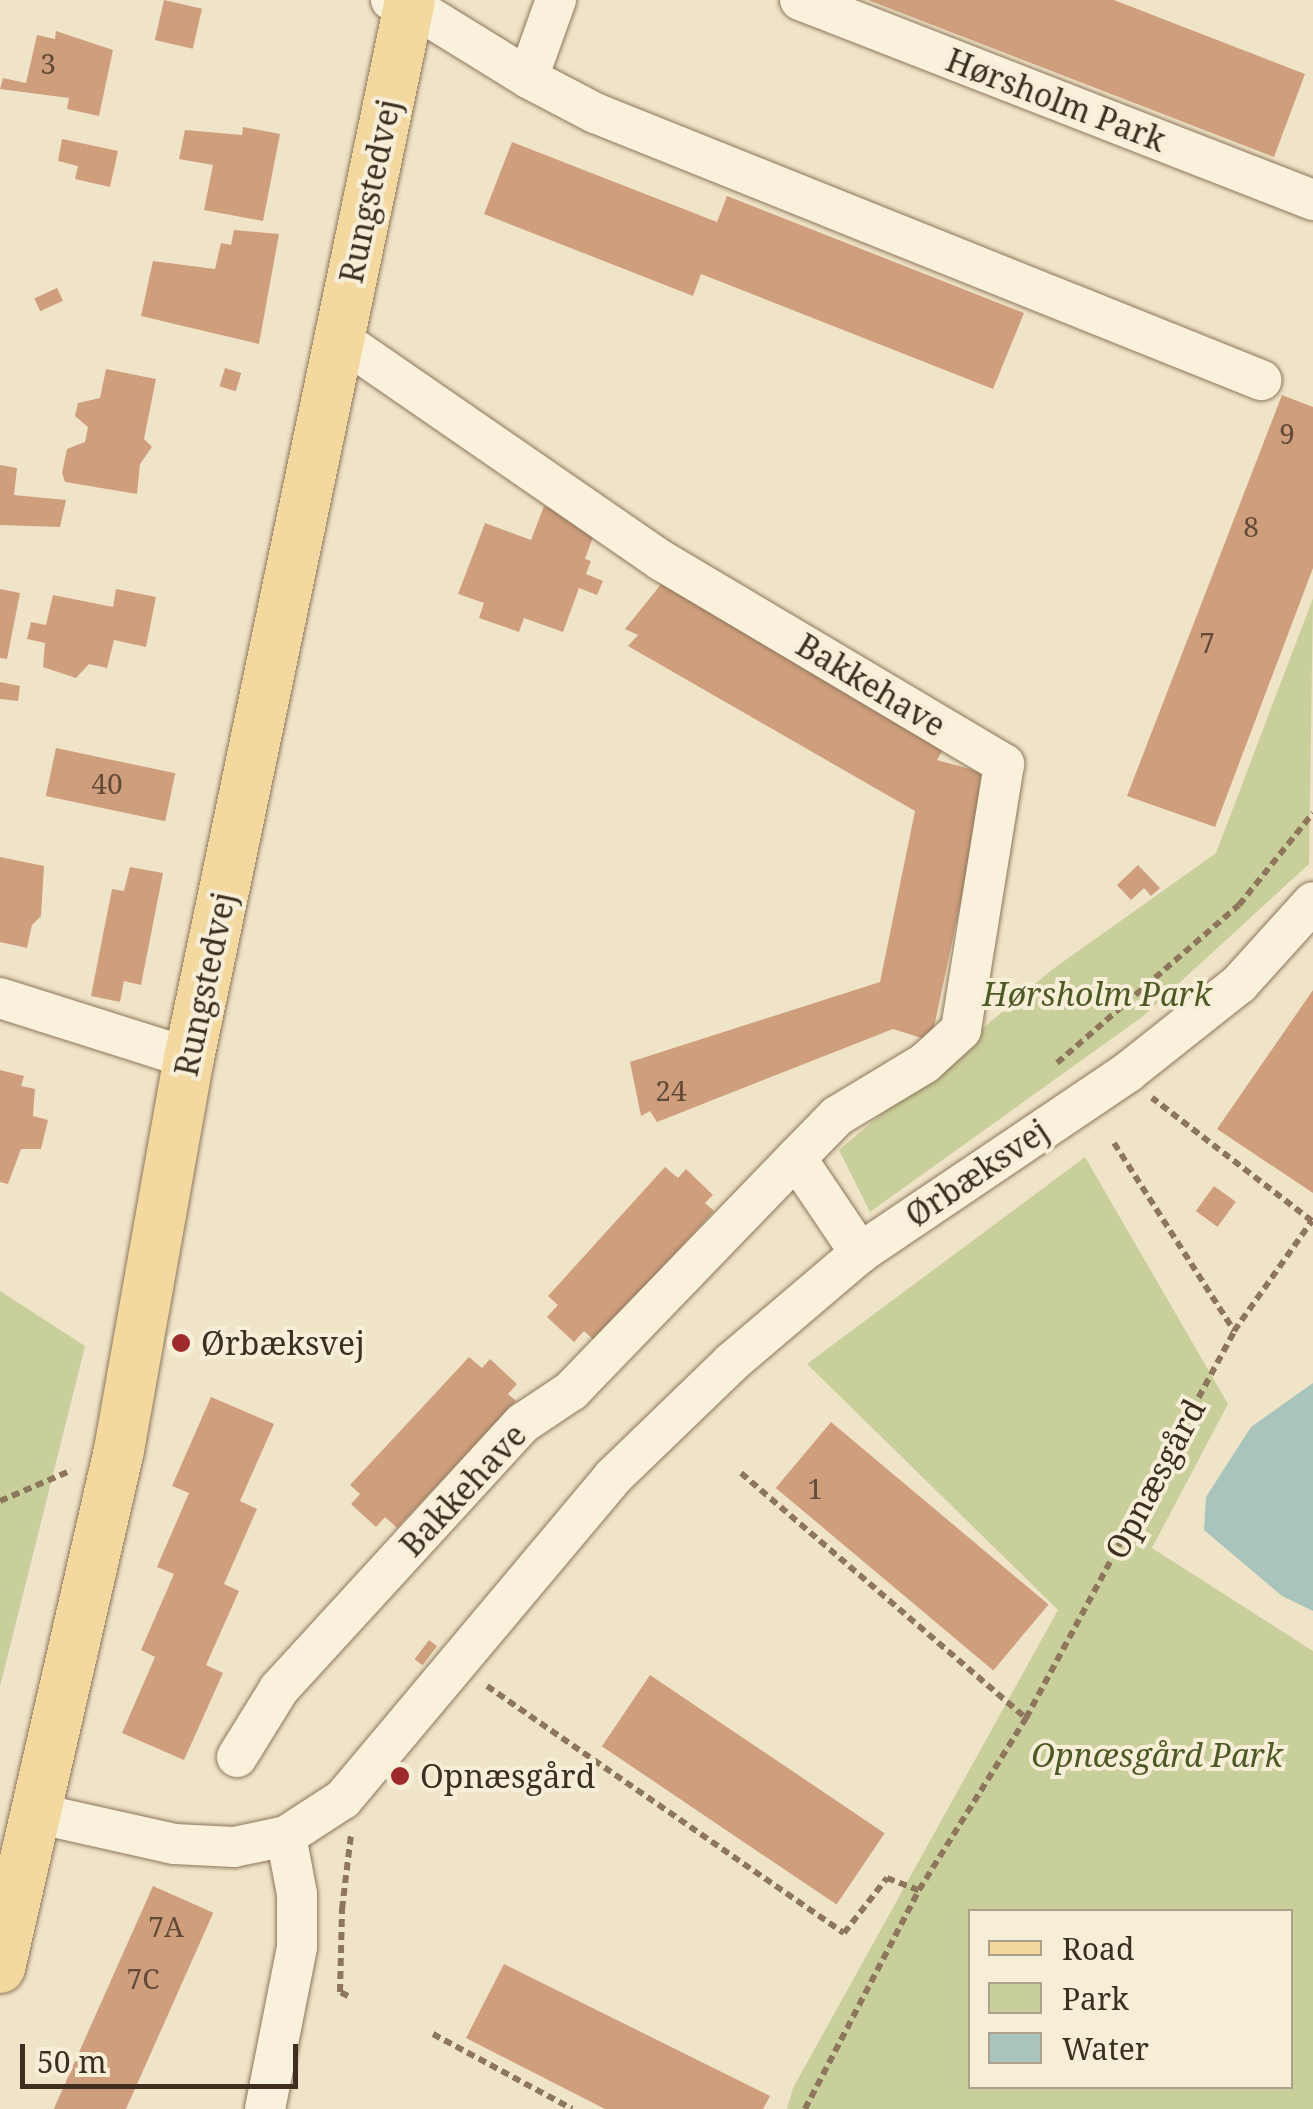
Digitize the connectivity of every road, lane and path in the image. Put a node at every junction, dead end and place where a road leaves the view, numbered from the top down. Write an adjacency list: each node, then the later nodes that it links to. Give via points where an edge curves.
1 (556, 0): 4 (street)
2 (800, 0): 5 (street, Hørsholm Park)
3 (404, 2): 4 (street); 6 (main road, Rungstedvej)
4 (528, 78): 7 (street, via 594,113)
5 (1313, 200)
6 (340, 338): 11 (main road, Rungstedvej); 15 (street, Bakkehave, via 662,562 1004,764 961,1030 925,1062 837,1116)
7 (1261, 380)
8 (1313, 813): 12 (path, via 1239,906)
9 (1313, 902): 13 (street, Ørbæksvej, via 1240,984)
10 (0, 998): 11 (street)
11 (188, 1058): 18 (main road, Rungstedvej)
12 (1057, 1063)
13 (1128, 1072): 16 (street, Ørbæksvej); 17 (path, Opnæsgård, via 1171,1118 1312,1221)
14 (1114, 1142): 17 (path)
15 (796, 1158): 16 (street); 23 (street, Bakkehave, via 571,1391 523,1424 278,1689)
16 (860, 1253): 24 (street, Ørbæksvej, via 612,1477)
17 (1234, 1331): 22 (path, Opnæsgård)
18 (119, 1450): 20 (path); 25 (main road, Rungstedvej)
19 (741, 1472): 22 (path)
20 (0, 1501)
21 (484, 1684): 27 (path, via 844,1933 887,1878)
22 (1026, 1718): 27 (path, Opnæsgård)
23 (237, 1757)
24 (343, 1799): 26 (street, Ørbæksvej); 29 (path, via 354,1849 342,1910 340,1992)
25 (40, 1814): 26 (street, Ørbæksvej, via 174,1844 234,1847); 28 (main road, Rungstedvej)
26 (286, 1836): 31 (street, via 297,1894 296,1947)
27 (919, 1890): 33 (path, Opnæsgård)
28 (0, 1968)
29 (348, 1996)
30 (433, 2034): 32 (path)
31 (264, 2109)
32 (572, 2109)
33 (805, 2109)

